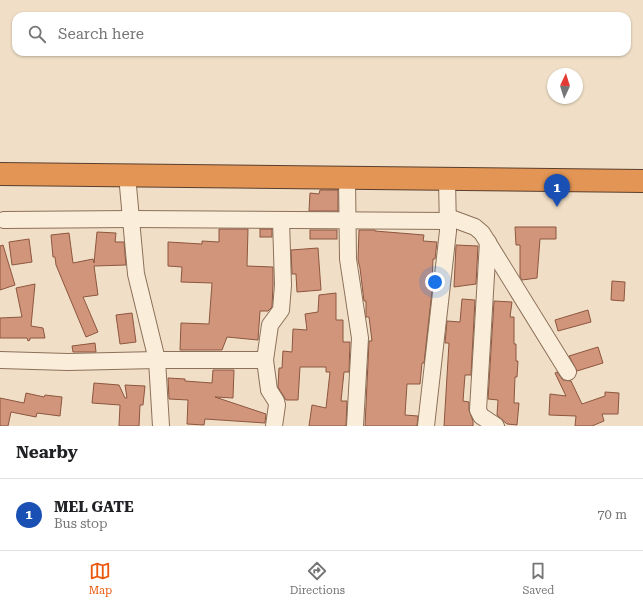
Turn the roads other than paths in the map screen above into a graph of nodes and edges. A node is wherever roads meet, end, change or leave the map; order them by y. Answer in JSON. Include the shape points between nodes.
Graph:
{"nodes":[{"id":1,"x":0,"y":174,"type":"edge"},
{"id":2,"x":127,"y":175,"type":"junction"},
{"id":3,"x":347,"y":178,"type":"junction"},
{"id":4,"x":447,"y":179,"type":"junction"},
{"id":5,"x":643,"y":181,"type":"edge"},
{"id":6,"x":131,"y":219,"type":"junction"},
{"id":7,"x":448,"y":219,"type":"junction"},
{"id":8,"x":4,"y":220,"type":"dead end"},
{"id":9,"x":281,"y":220,"type":"junction"},
{"id":10,"x":347,"y":220,"type":"junction"},
{"id":11,"x":488,"y":242,"type":"junction"},
{"id":12,"x":0,"y":360,"type":"edge"},
{"id":13,"x":157,"y":360,"type":"junction"},
{"id":14,"x":265,"y":360,"type":"junction"},
{"id":15,"x":568,"y":372,"type":"dead end"},
{"id":16,"x":161,"y":426,"type":"edge"},
{"id":17,"x":274,"y":426,"type":"edge"},
{"id":18,"x":355,"y":426,"type":"edge"},
{"id":19,"x":426,"y":426,"type":"edge"},
{"id":20,"x":496,"y":426,"type":"edge"}],
"edges":[{"from":1,"to":2,"type":"highway"},
{"from":2,"to":3,"type":"highway"},
{"from":2,"to":6,"type":"street"},
{"from":3,"to":4,"type":"highway"},
{"from":3,"to":10,"type":"street"},
{"from":4,"to":5,"type":"highway"},
{"from":4,"to":7,"type":"street"},
{"from":6,"to":8,"type":"street"},
{"from":6,"to":9,"type":"street"},
{"from":6,"to":13,"type":"street","via":[[136,274]]},
{"from":7,"to":10,"type":"street"},
{"from":7,"to":11,"type":"street","via":[[475,227]]},
{"from":7,"to":19,"type":"street"},
{"from":9,"to":10,"type":"street"},
{"from":9,"to":14,"type":"street","via":[[281,310],[270,325]]},
{"from":10,"to":18,"type":"street","via":[[348,259],[360,338]]},
{"from":11,"to":15,"type":"street"},
{"from":11,"to":20,"type":"street","via":[[478,410],[481,416]]},
{"from":12,"to":13,"type":"street"},
{"from":13,"to":14,"type":"street"},
{"from":13,"to":16,"type":"street"},
{"from":14,"to":17,"type":"street","via":[[269,390],[277,405]]}]}
